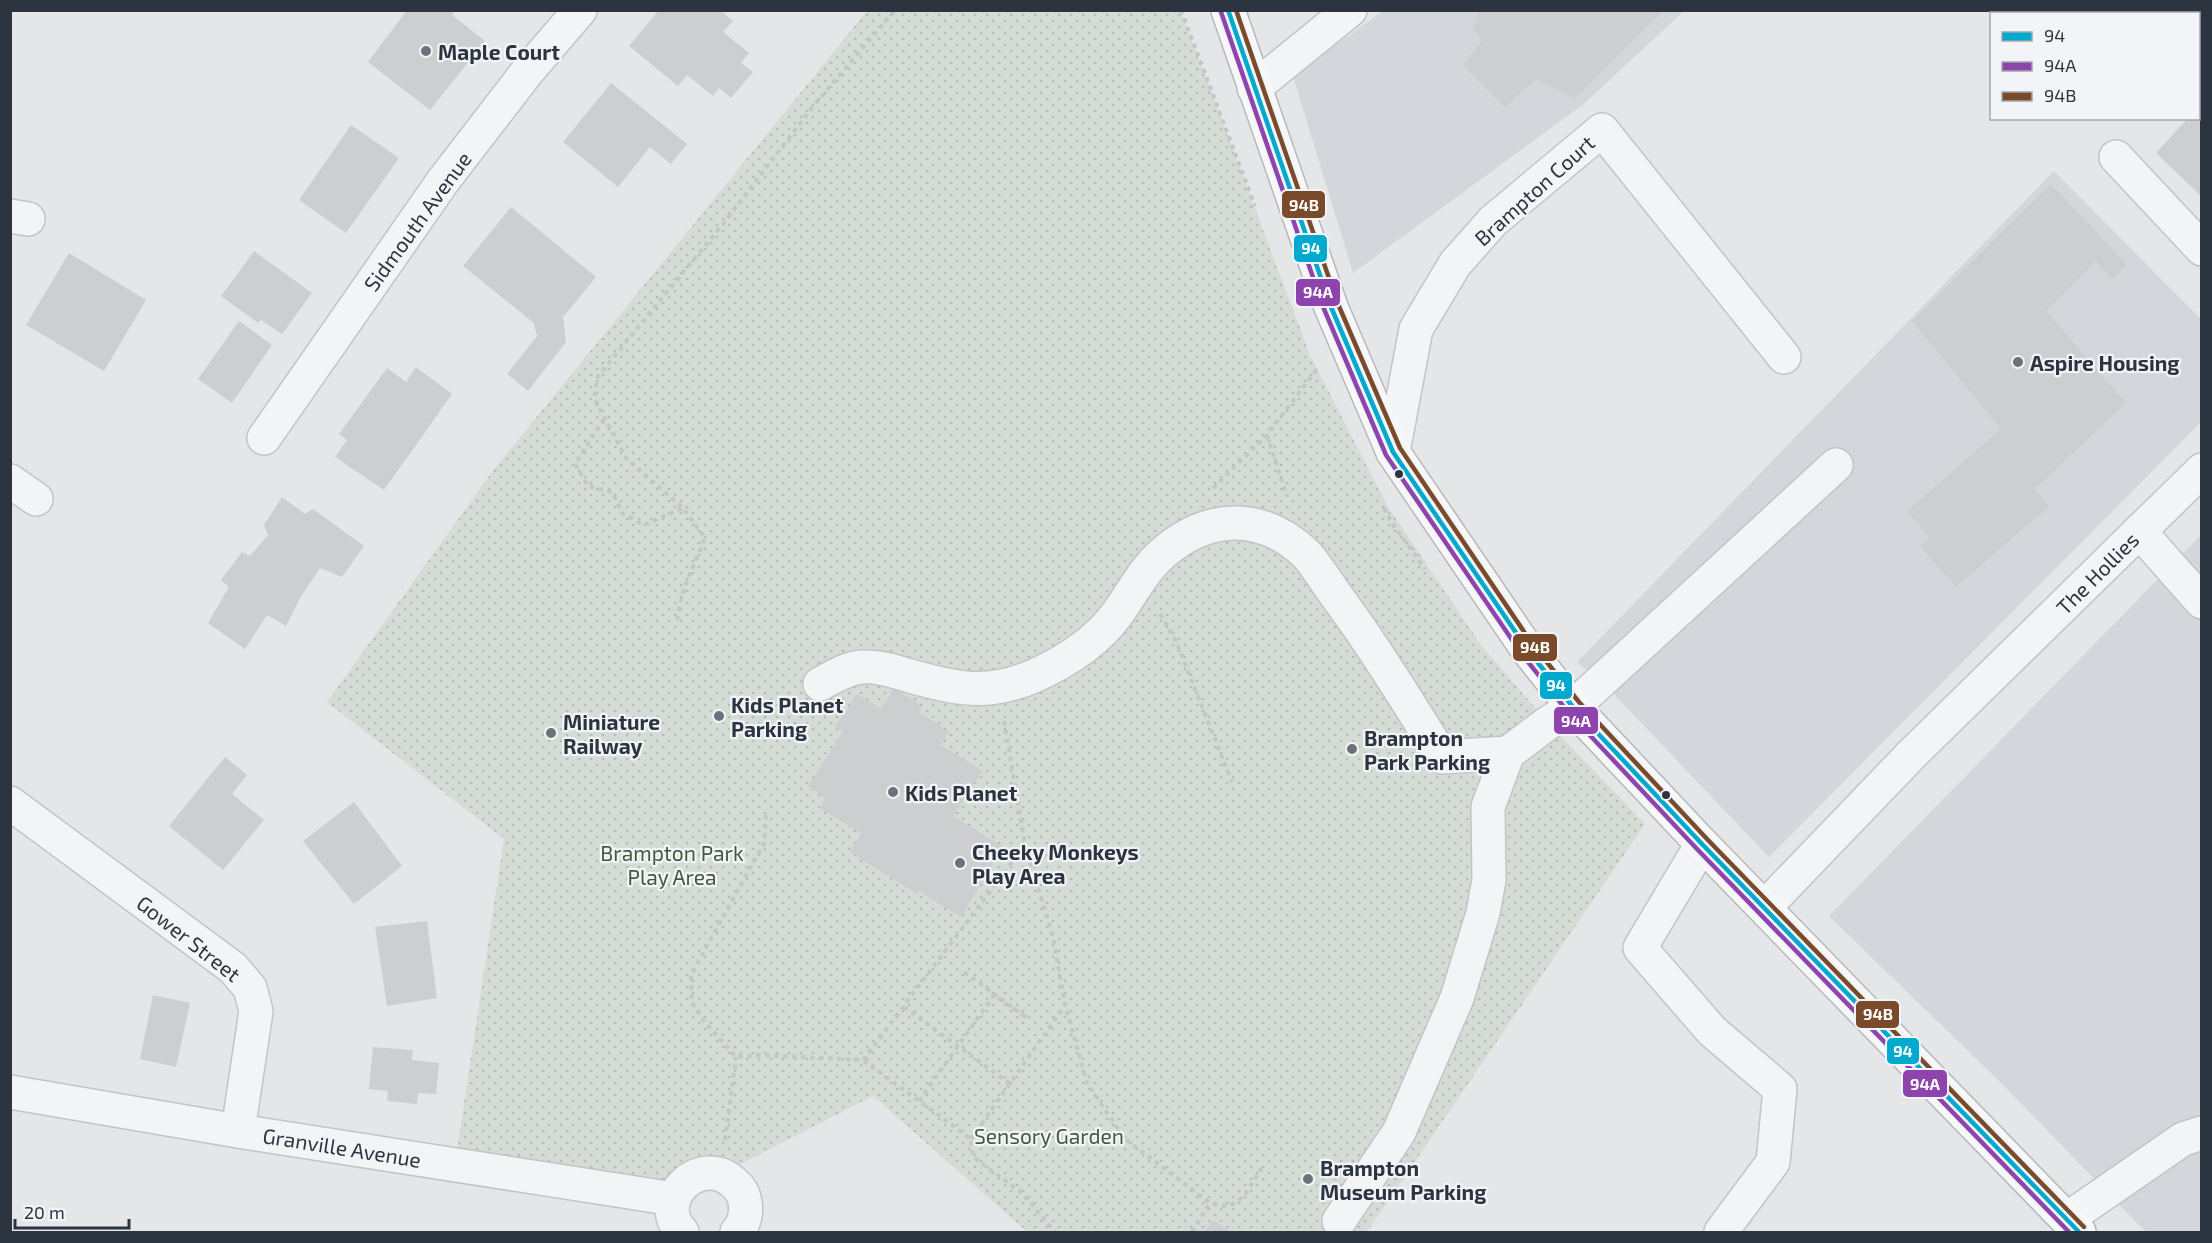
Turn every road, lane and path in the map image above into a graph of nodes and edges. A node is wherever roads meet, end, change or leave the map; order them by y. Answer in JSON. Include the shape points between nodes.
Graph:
{"nodes":[{"id":1,"x":580,"y":10,"type":"edge"},
{"id":2,"x":895,"y":10,"type":"edge"},
{"id":3,"x":1181,"y":10,"type":"edge"},
{"id":4,"x":1228,"y":10,"type":"edge"},
{"id":5,"x":1350,"y":10,"type":"edge"},
{"id":6,"x":1254,"y":88,"type":"junction"},
{"id":7,"x":2116,"y":157,"type":"dead end"},
{"id":8,"x":1257,"y":214,"type":"dead end"},
{"id":9,"x":2202,"y":249,"type":"edge"},
{"id":10,"x":1784,"y":357,"type":"dead end"},
{"id":11,"x":1312,"y":358,"type":"dead end"},
{"id":12,"x":604,"y":419,"type":"junction"},
{"id":13,"x":264,"y":438,"type":"dead end"},
{"id":14,"x":1393,"y":452,"type":"junction"},
{"id":15,"x":1836,"y":465,"type":"dead end"},
{"id":16,"x":2202,"y":470,"type":"edge"},
{"id":17,"x":683,"y":508,"type":"junction"},
{"id":18,"x":1197,"y":530,"type":"junction"},
{"id":19,"x":2139,"y":531,"type":"junction"},
{"id":20,"x":1140,"y":579,"type":"junction"},
{"id":21,"x":2202,"y":602,"type":"edge"},
{"id":22,"x":677,"y":620,"type":"dead end"},
{"id":23,"x":820,"y":684,"type":"dead end"},
{"id":24,"x":998,"y":687,"type":"junction"},
{"id":25,"x":1573,"y":707,"type":"junction"},
{"id":26,"x":1508,"y":753,"type":"junction"},
{"id":27,"x":1232,"y":782,"type":"dead end"},
{"id":28,"x":10,"y":803,"type":"edge"},
{"id":29,"x":766,"y":815,"type":"dead end"},
{"id":30,"x":1025,"y":844,"type":"junction"},
{"id":31,"x":1702,"y":844,"type":"junction"},
{"id":32,"x":1765,"y":907,"type":"junction"},
{"id":33,"x":964,"y":972,"type":"dead end"},
{"id":34,"x":1065,"y":1004,"type":"junction"},
{"id":35,"x":904,"y":1006,"type":"junction"},
{"id":36,"x":959,"y":1047,"type":"junction"},
{"id":37,"x":736,"y":1057,"type":"junction"},
{"id":38,"x":863,"y":1060,"type":"junction"},
{"id":39,"x":1010,"y":1084,"type":"junction"},
{"id":40,"x":10,"y":1092,"type":"edge"},
{"id":41,"x":919,"y":1101,"type":"junction"},
{"id":42,"x":238,"y":1131,"type":"junction"},
{"id":43,"x":2202,"y":1133,"type":"edge"},
{"id":44,"x":971,"y":1140,"type":"junction"},
{"id":45,"x":1262,"y":1168,"type":"dead end"},
{"id":46,"x":721,"y":1174,"type":"junction"},
{"id":47,"x":674,"y":1199,"type":"junction"},
{"id":48,"x":1210,"y":1203,"type":"junction"},
{"id":49,"x":1339,"y":1221,"type":"dead end"},
{"id":50,"x":2073,"y":1226,"type":"edge"},
{"id":51,"x":682,"y":1233,"type":"edge"},
{"id":52,"x":737,"y":1233,"type":"edge"},
{"id":53,"x":1055,"y":1233,"type":"edge"},
{"id":54,"x":1192,"y":1233,"type":"edge"},
{"id":55,"x":1721,"y":1233,"type":"edge"}],
"edges":[{"from":1,"to":13,"type":"street","name":"Sidmouth Avenue","via":[[443,181]]},
{"from":2,"to":12,"type":"path","via":[[598,376],[594,398]]},
{"from":3,"to":8,"type":"path"},
{"from":4,"to":6,"type":"highway"},
{"from":5,"to":6,"type":"street"},
{"from":6,"to":14,"type":"highway","via":[[1331,307]]},
{"from":7,"to":9,"type":"street"},
{"from":10,"to":14,"type":"street","name":"Brampton Court","via":[[1602,130],[1493,221],[1455,264],[1416,329]]},
{"from":11,"to":18,"type":"path","via":[[1317,369],[1267,435],[1203,498]]},
{"from":12,"to":17,"type":"path","via":[[626,458]]},
{"from":12,"to":17,"type":"path","via":[[575,464],[588,486],[612,492],[623,514],[644,525]]},
{"from":14,"to":25,"type":"highway","via":[[1527,649]]},
{"from":15,"to":25,"type":"street"},
{"from":16,"to":19,"type":"street","name":"The Hollies"},
{"from":17,"to":22,"type":"path","via":[[705,538],[684,588]]},
{"from":18,"to":20,"type":"street","via":[[1163,553]]},
{"from":18,"to":26,"type":"street","via":[[1237,522],[1286,538],[1307,554],[1442,757]]},
{"from":19,"to":21,"type":"street"},
{"from":19,"to":32,"type":"street","name":"The Hollies","via":[[1912,754]]},
{"from":20,"to":24,"type":"street","via":[[1116,616],[1073,656],[1033,677]]},
{"from":20,"to":27,"type":"path","via":[[1176,641]]},
{"from":23,"to":24,"type":"street","via":[[859,667],[880,667],[951,687]]},
{"from":24,"to":30,"type":"path"},
{"from":25,"to":26,"type":"street"},
{"from":25,"to":31,"type":"highway"},
{"from":26,"to":49,"type":"street","via":[[1488,807],[1489,880],[1457,998],[1399,1132]]},
{"from":28,"to":42,"type":"street","name":"Gower Street","via":[[233,968],[250,988],[256,1011]]},
{"from":29,"to":37,"type":"path","via":[[764,843],[691,975],[693,1003]]},
{"from":30,"to":34,"type":"path","via":[[1053,937]]},
{"from":30,"to":35,"type":"path"},
{"from":31,"to":32,"type":"highway"},
{"from":31,"to":55,"type":"street","via":[[1640,948],[1712,1031],[1780,1089],[1773,1162]]},
{"from":32,"to":50,"type":"highway"},
{"from":33,"to":36,"type":"path","via":[[1027,1018],[994,995]]},
{"from":34,"to":39,"type":"path"},
{"from":34,"to":48,"type":"path","via":[[1087,1083],[1124,1137]]},
{"from":35,"to":36,"type":"path"},
{"from":35,"to":38,"type":"path"},
{"from":36,"to":39,"type":"path"},
{"from":36,"to":41,"type":"path"},
{"from":37,"to":38,"type":"path"},
{"from":37,"to":46,"type":"path"},
{"from":38,"to":41,"type":"path"},
{"from":39,"to":44,"type":"path"},
{"from":40,"to":42,"type":"street","name":"Granville Avenue"},
{"from":41,"to":44,"type":"path"},
{"from":42,"to":47,"type":"street","name":"Granville Avenue"},
{"from":43,"to":50,"type":"street","via":[[2183,1139]]},
{"from":44,"to":53,"type":"path","via":[[973,1157],[1022,1193]]},
{"from":45,"to":48,"type":"path","via":[[1239,1201],[1221,1207]]},
{"from":46,"to":47,"type":"street","via":[[698,1175],[679,1189]]},
{"from":46,"to":52,"type":"street","via":[[739,1187],[744,1197],[745,1218]]},
{"from":47,"to":51,"type":"street","via":[[672,1212]]},
{"from":48,"to":54,"type":"path"}]}
